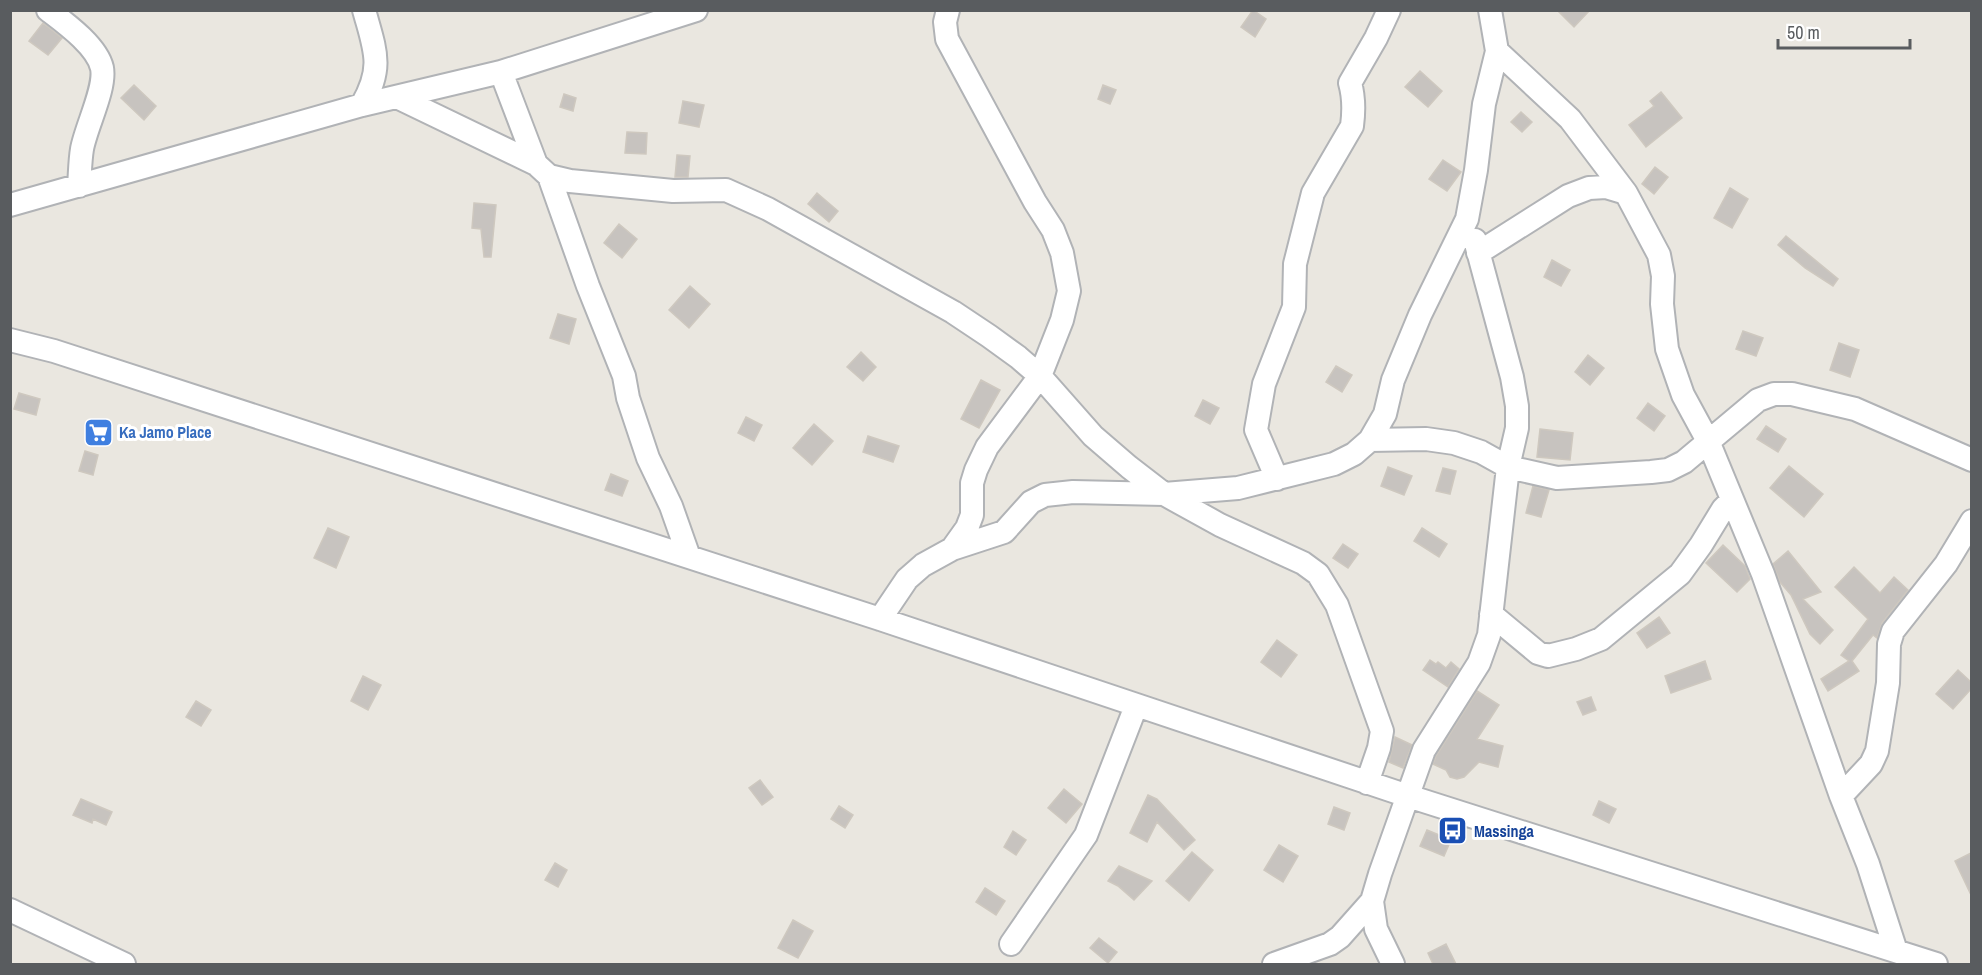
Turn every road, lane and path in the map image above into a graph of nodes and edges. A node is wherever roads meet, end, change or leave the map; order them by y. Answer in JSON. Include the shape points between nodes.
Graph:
{"nodes":[{"id":1,"x":48,"y":10,"type":"edge"},
{"id":2,"x":364,"y":10,"type":"edge"},
{"id":3,"x":696,"y":10,"type":"edge"},
{"id":4,"x":948,"y":10,"type":"edge"},
{"id":5,"x":1389,"y":10,"type":"edge"},
{"id":6,"x":1490,"y":10,"type":"edge"},
{"id":7,"x":1497,"y":51,"type":"junction"},
{"id":8,"x":552,"y":56,"type":"junction"},
{"id":9,"x":501,"y":72,"type":"junction"},
{"id":10,"x":397,"y":97,"type":"junction"},
{"id":11,"x":511,"y":97,"type":"junction"},
{"id":12,"x":362,"y":105,"type":"junction"},
{"id":13,"x":542,"y":170,"type":"junction"},
{"id":14,"x":79,"y":186,"type":"junction"},
{"id":15,"x":1626,"y":193,"type":"junction"},
{"id":16,"x":10,"y":205,"type":"edge"},
{"id":17,"x":1467,"y":219,"type":"junction"},
{"id":18,"x":1478,"y":253,"type":"junction"},
{"id":19,"x":10,"y":340,"type":"edge"},
{"id":20,"x":1040,"y":376,"type":"junction"},
{"id":21,"x":1371,"y":440,"type":"junction"},
{"id":22,"x":1708,"y":441,"type":"junction"},
{"id":23,"x":1971,"y":460,"type":"edge"},
{"id":24,"x":1508,"y":467,"type":"junction"},
{"id":25,"x":1277,"y":479,"type":"junction"},
{"id":26,"x":1164,"y":494,"type":"junction"},
{"id":27,"x":1731,"y":501,"type":"junction"},
{"id":28,"x":1971,"y":521,"type":"edge"},
{"id":29,"x":952,"y":549,"type":"junction"},
{"id":30,"x":689,"y":557,"type":"junction"},
{"id":31,"x":1491,"y":614,"type":"junction"},
{"id":32,"x":880,"y":619,"type":"junction"},
{"id":33,"x":1136,"y":706,"type":"junction"},
{"id":34,"x":1367,"y":783,"type":"junction"},
{"id":35,"x":1408,"y":796,"type":"junction"},
{"id":36,"x":1841,"y":796,"type":"junction"},
{"id":37,"x":1372,"y":901,"type":"junction"},
{"id":38,"x":10,"y":910,"type":"edge"},
{"id":39,"x":1011,"y":944,"type":"dead end"},
{"id":40,"x":1896,"y":951,"type":"junction"},
{"id":41,"x":124,"y":964,"type":"edge"},
{"id":42,"x":1274,"y":964,"type":"edge"},
{"id":43,"x":1393,"y":964,"type":"edge"},
{"id":44,"x":1936,"y":964,"type":"edge"}],
"edges":[{"from":1,"to":14,"type":"street","via":[[84,41],[102,68],[102,84],[82,148]]},
{"from":2,"to":12,"type":"street","via":[[376,53],[376,71],[372,89]]},
{"from":3,"to":8,"type":"street"},
{"from":4,"to":20,"type":"street","via":[[947,39],[1062,253],[1070,291]]},
{"from":5,"to":25,"type":"street","via":[[1350,82],[1352,126],[1312,193],[1295,264],[1294,306],[1264,384],[1256,430]]},
{"from":6,"to":7,"type":"street"},
{"from":7,"to":15,"type":"street","via":[[1570,119]]},
{"from":7,"to":17,"type":"street","via":[[1484,104]]},
{"from":8,"to":9,"type":"street"},
{"from":8,"to":11,"type":"street"},
{"from":9,"to":10,"type":"street"},
{"from":9,"to":11,"type":"street"},
{"from":10,"to":12,"type":"street"},
{"from":10,"to":13,"type":"street"},
{"from":11,"to":13,"type":"street"},
{"from":12,"to":14,"type":"street"},
{"from":13,"to":20,"type":"street","via":[[570,181],[673,191],[726,190],[768,209],[953,312]]},
{"from":13,"to":30,"type":"street","via":[[624,376],[648,458]]},
{"from":14,"to":16,"type":"street"},
{"from":15,"to":18,"type":"street","via":[[1606,187],[1568,196]]},
{"from":15,"to":22,"type":"street","via":[[1659,255],[1666,349],[1683,396]]},
{"from":17,"to":18,"type":"street"},
{"from":17,"to":21,"type":"street","via":[[1420,315],[1393,380],[1385,414]]},
{"from":18,"to":24,"type":"street","via":[[1518,406]]},
{"from":19,"to":30,"type":"street","via":[[65,354]]},
{"from":20,"to":26,"type":"street","via":[[1093,436]]},
{"from":20,"to":29,"type":"street","via":[[987,447],[972,483],[972,515]]},
{"from":21,"to":24,"type":"street","via":[[1454,443]]},
{"from":21,"to":25,"type":"street","via":[[1334,464]]},
{"from":22,"to":23,"type":"street","via":[[1758,400],[1774,394],[1792,394],[1855,409]]},
{"from":22,"to":24,"type":"street","via":[[1668,470],[1557,478]]},
{"from":22,"to":27,"type":"street"},
{"from":24,"to":31,"type":"street"},
{"from":25,"to":26,"type":"street","via":[[1238,488]]},
{"from":26,"to":29,"type":"street","via":[[1045,495],[1032,502],[1004,532]]},
{"from":26,"to":34,"type":"street","via":[[1220,525],[1304,563],[1318,574],[1337,605],[1382,731]]},
{"from":27,"to":31,"type":"street","via":[[1680,574],[1601,639],[1548,656],[1538,653]]},
{"from":27,"to":36,"type":"street","via":[[1763,574]]},
{"from":28,"to":36,"type":"street","via":[[1946,564],[1893,631],[1877,751],[1871,764]]},
{"from":29,"to":32,"type":"street","via":[[907,579]]},
{"from":30,"to":32,"type":"street"},
{"from":31,"to":35,"type":"street","via":[[1489,635],[1479,663],[1424,750]]},
{"from":32,"to":33,"type":"street"},
{"from":33,"to":34,"type":"street"},
{"from":33,"to":39,"type":"street","via":[[1086,835]]},
{"from":34,"to":35,"type":"street"},
{"from":35,"to":37,"type":"street"},
{"from":35,"to":40,"type":"street"},
{"from":36,"to":40,"type":"street"},
{"from":37,"to":42,"type":"street","via":[[1330,944]]},
{"from":37,"to":43,"type":"street","via":[[1377,928]]},
{"from":38,"to":41,"type":"street"},
{"from":40,"to":44,"type":"street"}]}
